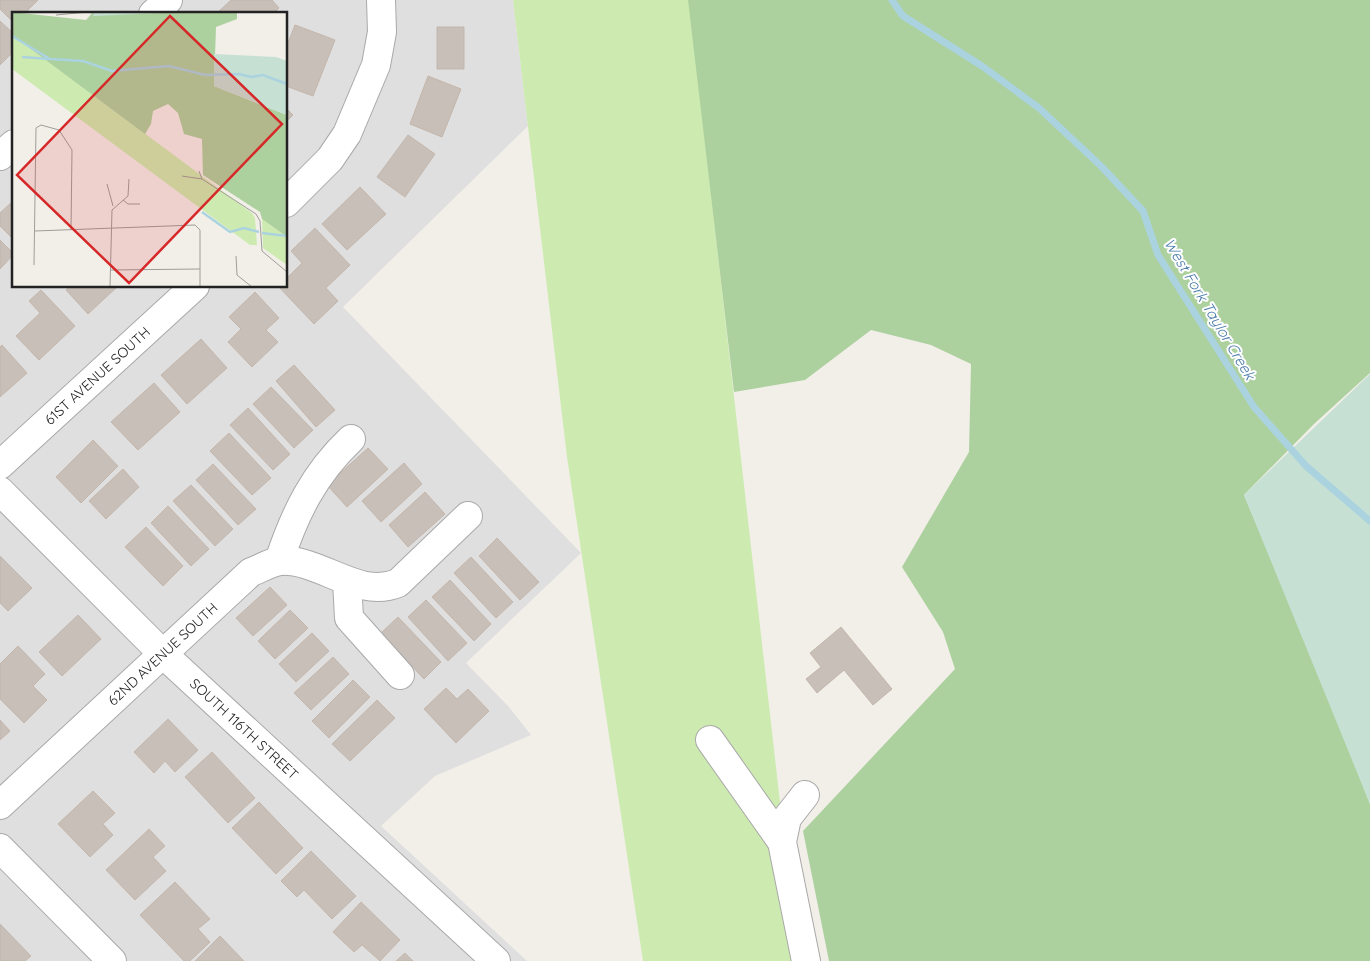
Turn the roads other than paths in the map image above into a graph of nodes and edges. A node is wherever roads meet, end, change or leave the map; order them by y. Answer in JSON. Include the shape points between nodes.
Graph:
{"nodes":[{"id":1,"x":168,"y":0,"type":"edge"},
{"id":2,"x":382,"y":0,"type":"edge"},
{"id":3,"x":155,"y":12,"type":"edge"},
{"id":4,"x":12,"y":146,"type":"edge"},
{"id":5,"x":0,"y":156,"type":"edge"},
{"id":6,"x":288,"y":201,"type":"edge"},
{"id":7,"x":194,"y":288,"type":"edge"},
{"id":8,"x":351,"y":439,"type":"dead end"},
{"id":9,"x":0,"y":465,"type":"edge"},
{"id":10,"x":0,"y":491,"type":"edge"},
{"id":11,"x":468,"y":516,"type":"dead end"},
{"id":12,"x":279,"y":561,"type":"junction"},
{"id":13,"x":347,"y":581,"type":"junction"},
{"id":14,"x":163,"y":654,"type":"junction"},
{"id":15,"x":400,"y":675,"type":"dead end"},
{"id":16,"x":710,"y":740,"type":"dead end"},
{"id":17,"x":805,"y":796,"type":"dead end"},
{"id":18,"x":0,"y":805,"type":"edge"},
{"id":19,"x":782,"y":842,"type":"junction"},
{"id":20,"x":0,"y":848,"type":"edge"},
{"id":21,"x":112,"y":961,"type":"edge"},
{"id":22,"x":496,"y":961,"type":"edge"},
{"id":23,"x":806,"y":961,"type":"edge"}],
"edges":[{"from":1,"to":3,"type":"street"},
{"from":2,"to":6,"type":"street","via":[[382,32],[376,65],[347,134],[330,159]]},
{"from":4,"to":5,"type":"street"},
{"from":7,"to":9,"type":"street","name":"61ST AVENUE SOUTH"},
{"from":8,"to":12,"type":"street","via":[[329,460],[293,520]]},
{"from":10,"to":14,"type":"street","name":"SOUTH 116TH STREET"},
{"from":11,"to":13,"type":"street","name":"62ND AVENUE SOUTH","via":[[398,583],[385,588]]},
{"from":12,"to":13,"type":"street","name":"62ND AVENUE SOUTH","via":[[307,564]]},
{"from":12,"to":14,"type":"street","name":"62ND AVENUE SOUTH","via":[[251,572]]},
{"from":13,"to":15,"type":"street","via":[[349,618]]},
{"from":14,"to":18,"type":"street","name":"62ND AVENUE SOUTH"},
{"from":14,"to":22,"type":"street","name":"SOUTH 116TH STREET"},
{"from":16,"to":19,"type":"street"},
{"from":17,"to":19,"type":"street","via":[[787,818]]},
{"from":19,"to":23,"type":"street"},
{"from":20,"to":21,"type":"street"}]}
